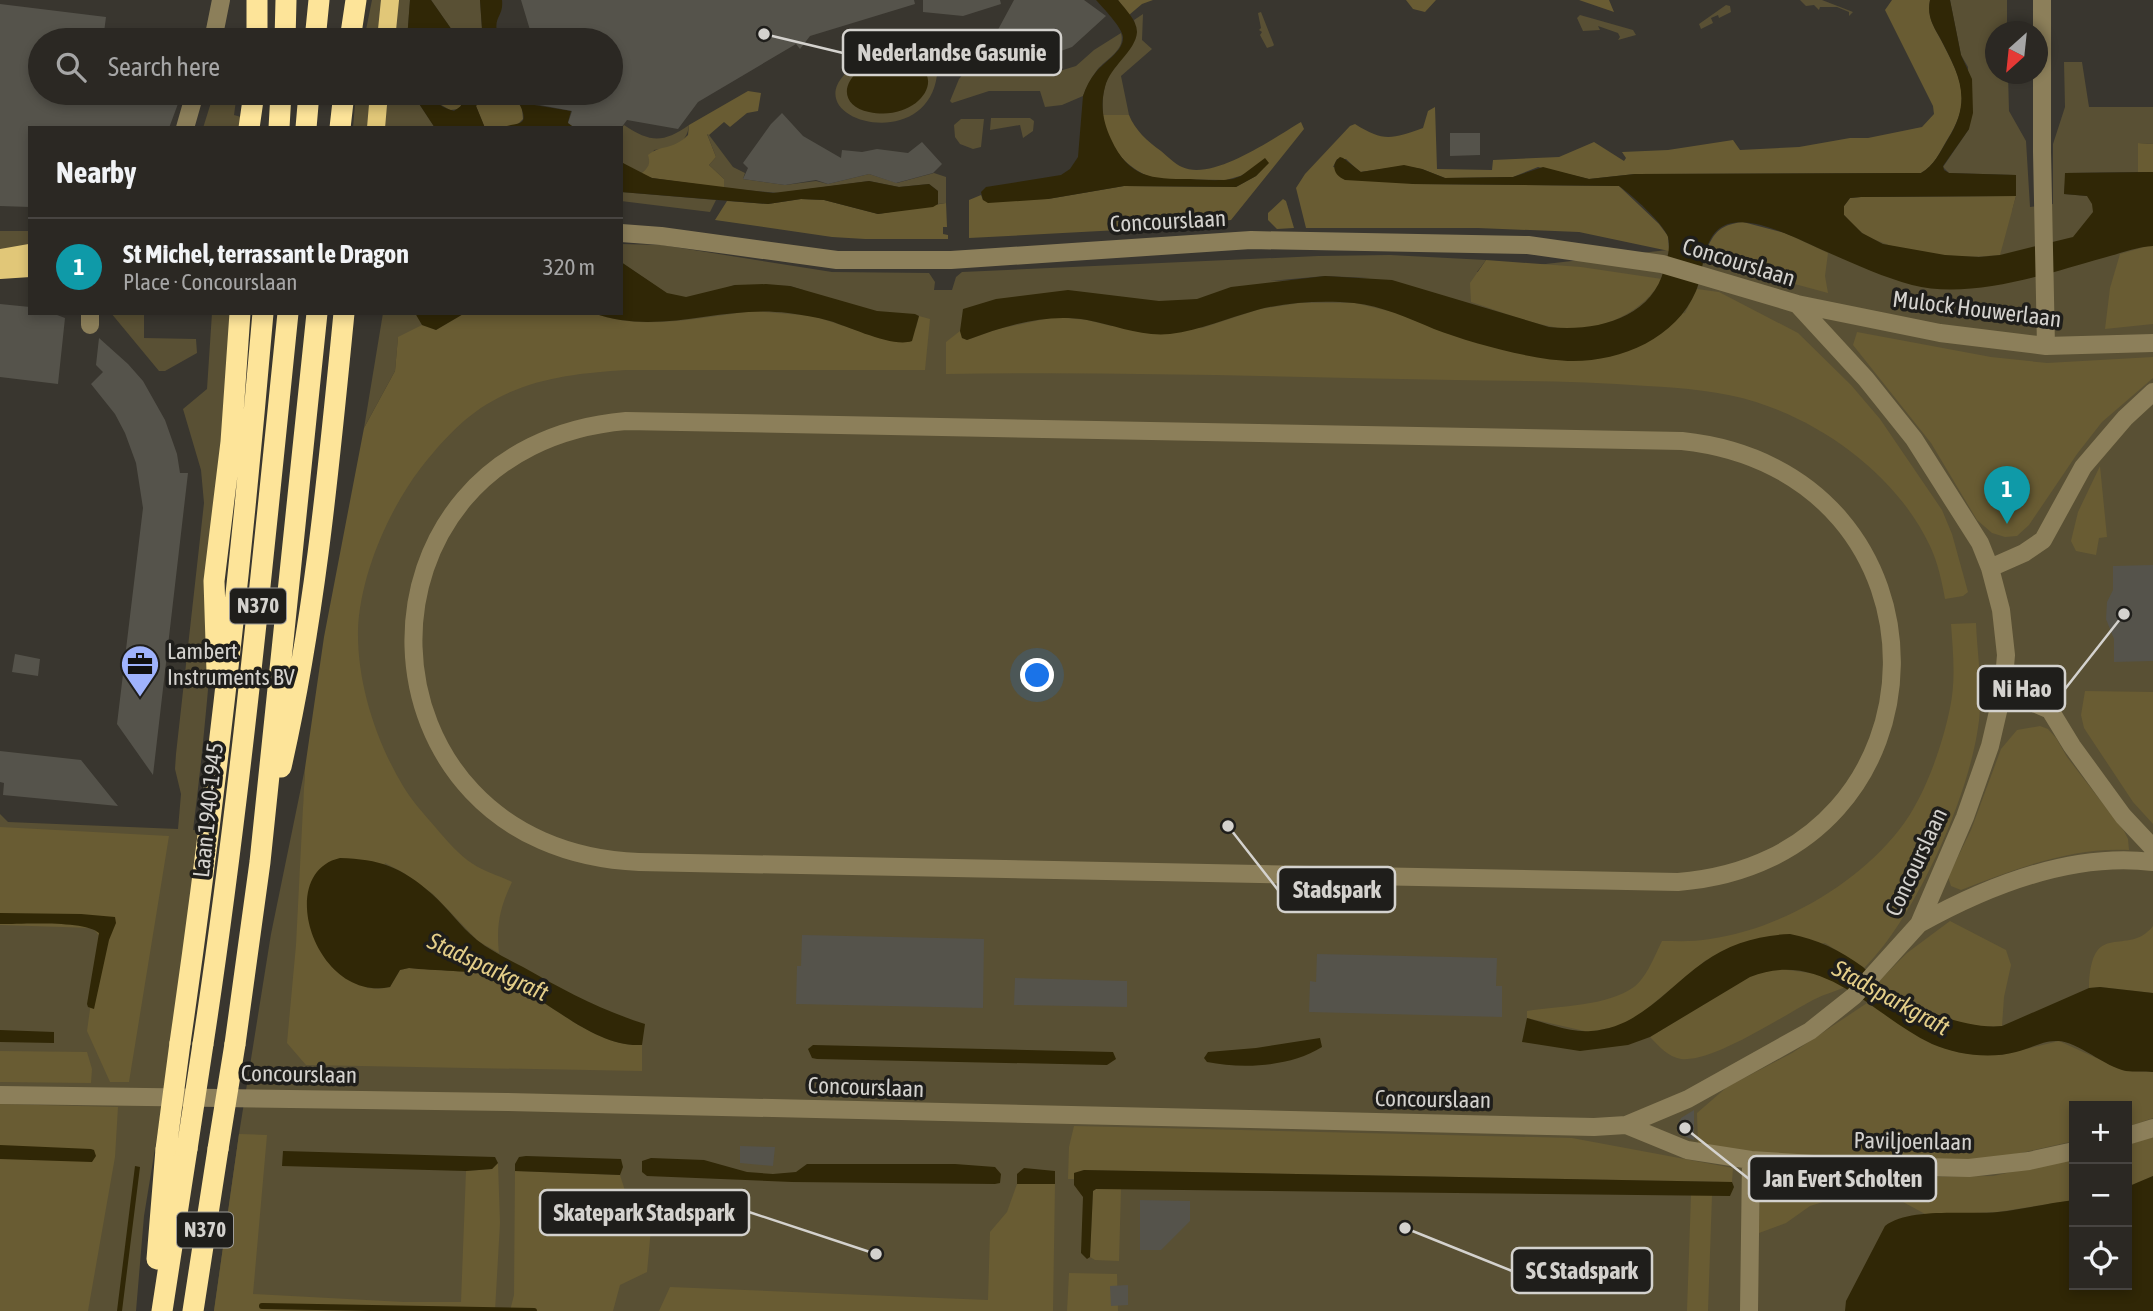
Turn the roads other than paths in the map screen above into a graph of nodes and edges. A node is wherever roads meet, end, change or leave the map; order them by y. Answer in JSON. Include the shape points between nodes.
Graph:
{"nodes":[{"id":1,"x":221,"y":0,"type":"edge"},
{"id":2,"x":257,"y":0,"type":"edge"},
{"id":3,"x":285,"y":0,"type":"edge"},
{"id":4,"x":319,"y":0,"type":"edge"},
{"id":5,"x":342,"y":0,"type":"edge"},
{"id":6,"x":356,"y":0,"type":"edge"},
{"id":7,"x":390,"y":0,"type":"edge"},
{"id":8,"x":2042,"y":0,"type":"edge"},
{"id":9,"x":215,"y":28,"type":"edge"},
{"id":10,"x":257,"y":28,"type":"edge"},
{"id":11,"x":285,"y":28,"type":"edge"},
{"id":12,"x":316,"y":28,"type":"edge"},
{"id":13,"x":339,"y":28,"type":"edge"},
{"id":14,"x":352,"y":28,"type":"edge"},
{"id":15,"x":387,"y":28,"type":"edge"},
{"id":16,"x":192,"y":105,"type":"edge"},
{"id":17,"x":252,"y":105,"type":"edge"},
{"id":18,"x":280,"y":105,"type":"edge"},
{"id":19,"x":308,"y":105,"type":"edge"},
{"id":20,"x":332,"y":105,"type":"edge"},
{"id":21,"x":343,"y":105,"type":"edge"},
{"id":22,"x":378,"y":105,"type":"edge"},
{"id":23,"x":186,"y":126,"type":"edge"},
{"id":24,"x":249,"y":126,"type":"edge"},
{"id":25,"x":279,"y":126,"type":"edge"},
{"id":26,"x":306,"y":126,"type":"edge"},
{"id":27,"x":330,"y":126,"type":"edge"},
{"id":28,"x":340,"y":126,"type":"edge"},
{"id":29,"x":376,"y":126,"type":"edge"},
{"id":30,"x":623,"y":233,"type":"edge"},
{"id":31,"x":28,"y":253,"type":"edge"},
{"id":32,"x":0,"y":258,"type":"edge"},
{"id":33,"x":28,"y":268,"type":"edge"},
{"id":34,"x":0,"y":271,"type":"edge"},
{"id":35,"x":1797,"y":304,"type":"junction"},
{"id":36,"x":240,"y":315,"type":"edge"},
{"id":37,"x":263,"y":315,"type":"edge"},
{"id":38,"x":288,"y":315,"type":"edge"},
{"id":39,"x":317,"y":315,"type":"edge"},
{"id":40,"x":344,"y":315,"type":"edge"},
{"id":41,"x":2153,"y":343,"type":"edge"},
{"id":42,"x":2046,"y":346,"type":"junction"},
{"id":43,"x":2153,"y":392,"type":"edge"},
{"id":44,"x":1682,"y":441,"type":"joint"},
{"id":45,"x":1990,"y":568,"type":"junction"},
{"id":46,"x":2003,"y":690,"type":"junction"},
{"id":47,"x":220,"y":737,"type":"junction"},
{"id":48,"x":2153,"y":848,"type":"edge"},
{"id":49,"x":260,"y":862,"type":"junction"},
{"id":50,"x":2153,"y":862,"type":"edge"},
{"id":51,"x":1919,"y":924,"type":"junction"},
{"id":52,"x":0,"y":1095,"type":"edge"},
{"id":53,"x":1626,"y":1125,"type":"junction"},
{"id":54,"x":2153,"y":1128,"type":"edge"},
{"id":55,"x":2132,"y":1134,"type":"edge"},
{"id":56,"x":2069,"y":1152,"type":"edge"},
{"id":57,"x":1751,"y":1160,"type":"junction"},
{"id":58,"x":154,"y":1311,"type":"edge"},
{"id":59,"x":162,"y":1311,"type":"edge"},
{"id":60,"x":193,"y":1311,"type":"edge"},
{"id":61,"x":1749,"y":1311,"type":"edge"}],
"edges":[{"from":1,"to":9,"type":"street"},
{"from":2,"to":10,"type":"highway"},
{"from":3,"to":11,"type":"highway"},
{"from":4,"to":12,"type":"highway"},
{"from":5,"to":13,"type":"highway"},
{"from":6,"to":14,"type":"highway"},
{"from":7,"to":15,"type":"main road"},
{"from":8,"to":42,"type":"street"},
{"from":16,"to":23,"type":"street"},
{"from":17,"to":24,"type":"highway"},
{"from":18,"to":25,"type":"highway"},
{"from":19,"to":26,"type":"highway"},
{"from":20,"to":27,"type":"highway"},
{"from":21,"to":28,"type":"highway"},
{"from":22,"to":29,"type":"main road"},
{"from":30,"to":35,"type":"street","name":"Concourslaan","via":[[836,260],[951,260],[1251,240],[1528,245],[1662,264]]},
{"from":31,"to":32,"type":"main road"},
{"from":33,"to":34,"type":"main road"},
{"from":35,"to":42,"type":"street","name":"Mulock Houwerlaan","via":[[1940,333]]},
{"from":35,"to":45,"type":"street","name":"Concourslaan","via":[[1914,439],[1980,543]]},
{"from":36,"to":47,"type":"highway","number":"N370","via":[[214,581]]},
{"from":37,"to":47,"type":"highway","number":"N370"},
{"from":38,"to":59,"type":"highway","name":"Laan 1940-1945","number":"N370","bridge":true,"via":[[226,886]]},
{"from":39,"to":49,"type":"highway","number":"N370"},
{"from":40,"to":49,"type":"highway","number":"N370","via":[[306,634]]},
{"from":41,"to":42,"type":"street","name":"Mulock Houwerlaan"},
{"from":43,"to":45,"type":"street","via":[[2083,467],[2043,540],[2024,554]]},
{"from":44,"to":44,"type":"street","via":[[602,423],[554,435],[510,458],[456,509],[431,552],[417,599],[413,636],[421,702],[442,750],[492,811],[537,839],[599,859],[1609,881],[1728,876],[1774,857],[1816,829],[1850,793],[1884,725],[1892,651],[1876,578],[1836,514],[1799,481],[1755,457]]},
{"from":45,"to":46,"type":"street","name":"Concourslaan","via":[[2006,655]]},
{"from":46,"to":48,"type":"street","via":[[2050,710],[2123,816]]},
{"from":46,"to":51,"type":"street","name":"Concourslaan","via":[[1990,746],[1965,817]]},
{"from":47,"to":58,"type":"highway","number":"N370","bridge":true,"via":[[166,1149]]},
{"from":49,"to":60,"type":"highway","number":"N370","bridge":true},
{"from":50,"to":51,"type":"street","via":[[2130,859],[2028,876],[1964,899]]},
{"from":51,"to":53,"type":"street","name":"Concourslaan","via":[[1854,996],[1810,1031],[1688,1099]]},
{"from":52,"to":53,"type":"street","name":"Concourslaan"},
{"from":53,"to":57,"type":"street","name":"Paviljoenlaan","via":[[1687,1150]]},
{"from":54,"to":55,"type":"street"},
{"from":56,"to":57,"type":"street","name":"Paviljoenlaan","via":[[1969,1168]]},
{"from":57,"to":61,"type":"street"}]}
